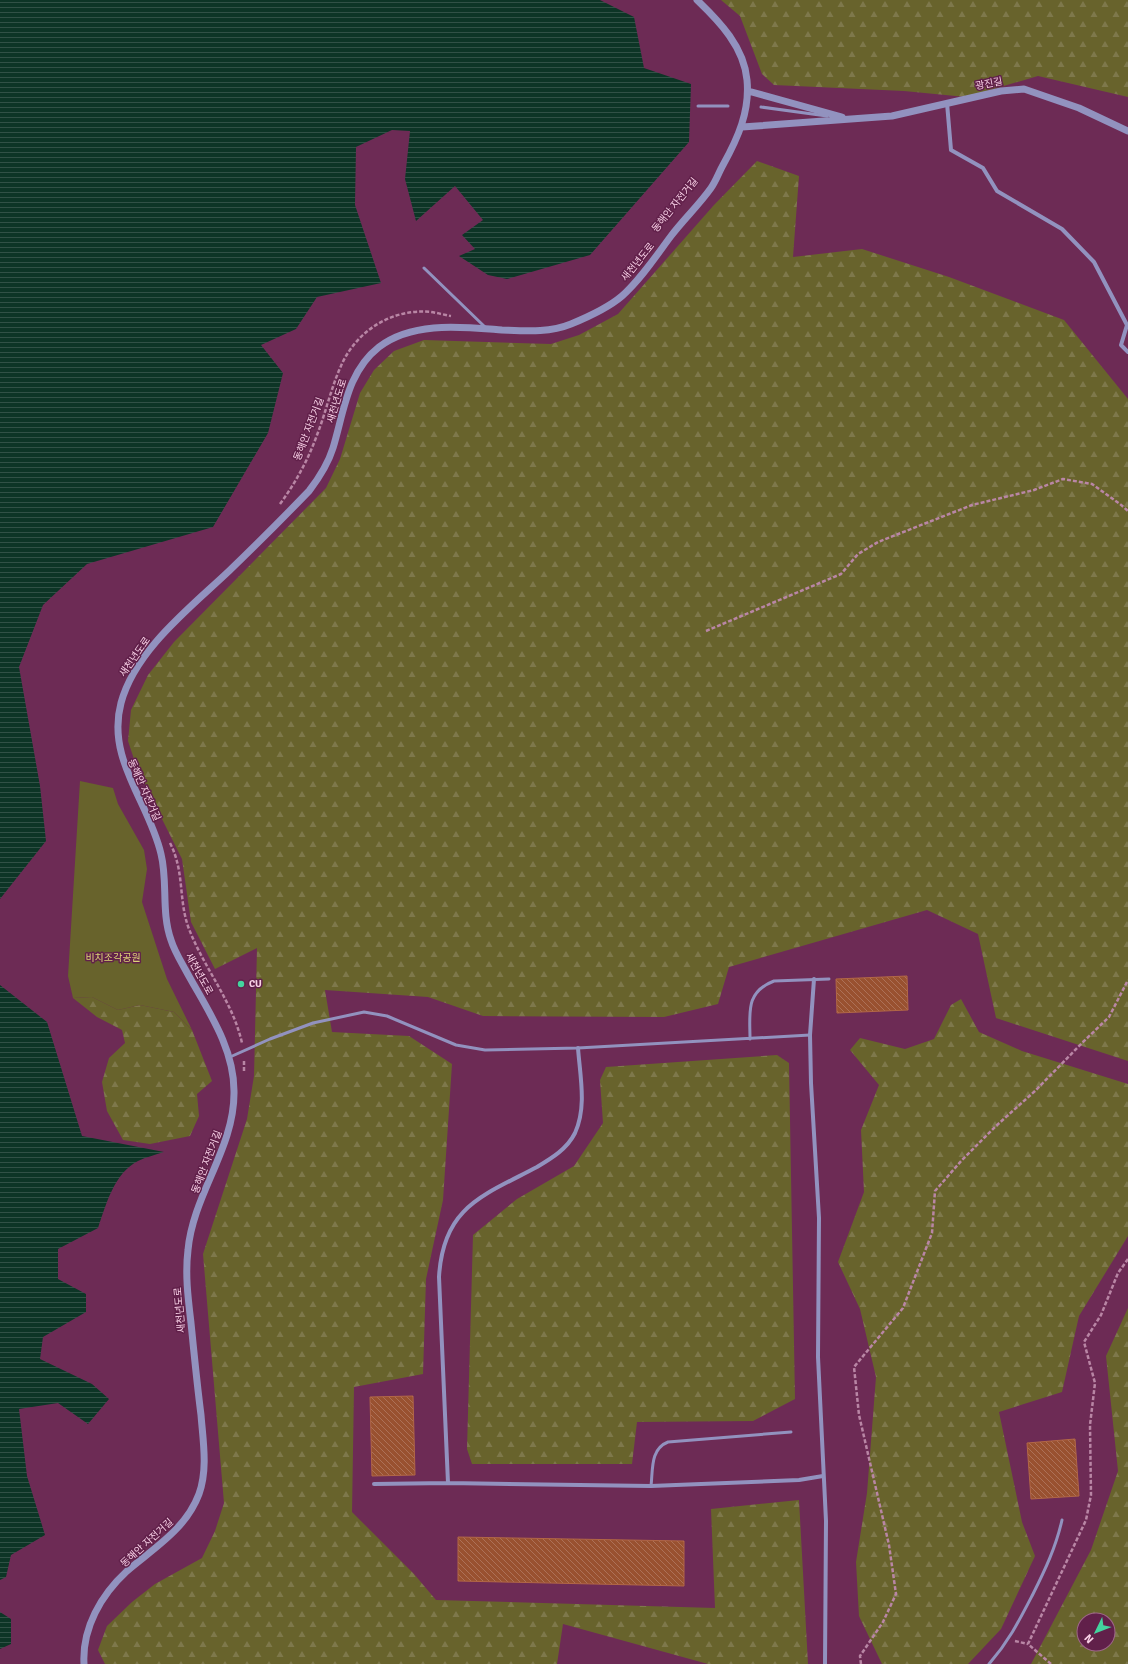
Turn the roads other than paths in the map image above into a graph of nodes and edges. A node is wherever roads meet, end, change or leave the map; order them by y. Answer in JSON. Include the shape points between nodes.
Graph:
{"nodes":[{"id":1,"x":697,"y":0,"type":"edge"},
{"id":2,"x":748,"y":91,"type":"junction"},
{"id":3,"x":947,"y":103,"type":"junction"},
{"id":4,"x":698,"y":106,"type":"dead end"},
{"id":5,"x":728,"y":106,"type":"dead end"},
{"id":6,"x":761,"y":107,"type":"dead end"},
{"id":7,"x":848,"y":119,"type":"junction"},
{"id":8,"x":742,"y":127,"type":"junction"},
{"id":9,"x":1128,"y":131,"type":"edge"},
{"id":10,"x":424,"y":268,"type":"dead end"},
{"id":11,"x":486,"y":328,"type":"junction"},
{"id":12,"x":1128,"y":352,"type":"edge"},
{"id":13,"x":829,"y":978,"type":"dead end"},
{"id":14,"x":814,"y":979,"type":"junction"},
{"id":15,"x":810,"y":1035,"type":"junction"},
{"id":16,"x":750,"y":1039,"type":"junction"},
{"id":17,"x":578,"y":1048,"type":"junction"},
{"id":18,"x":230,"y":1057,"type":"junction"},
{"id":19,"x":791,"y":1432,"type":"dead end"},
{"id":20,"x":823,"y":1476,"type":"junction"},
{"id":21,"x":448,"y":1483,"type":"junction"},
{"id":22,"x":374,"y":1484,"type":"dead end"},
{"id":23,"x":651,"y":1486,"type":"junction"},
{"id":24,"x":1062,"y":1520,"type":"dead end"},
{"id":25,"x":84,"y":1664,"type":"edge"},
{"id":26,"x":825,"y":1664,"type":"edge"},
{"id":27,"x":989,"y":1664,"type":"edge"}],
"edges":[{"from":1,"to":2,"type":"street","name":"새천년도로","via":[[714,16],[738,49],[744,64]]},
{"from":2,"to":7,"type":"street","name":"광진길"},
{"from":2,"to":8,"type":"street","name":"새천년도로"},
{"from":3,"to":7,"type":"street","name":"광진길","via":[[892,116]]},
{"from":3,"to":9,"type":"street","name":"광진길","via":[[1024,89],[1079,108]]},
{"from":3,"to":12,"type":"street","via":[[951,150],[983,168],[997,191],[1062,229],[1094,262],[1127,324],[1121,344]]},
{"from":4,"to":5,"type":"lane"},
{"from":6,"to":7,"type":"lane"},
{"from":7,"to":8,"type":"street","name":"광진길"},
{"from":8,"to":11,"type":"street","name":"새천년도로","via":[[711,188],[634,285],[621,297],[570,325],[552,330],[533,332]]},
{"from":10,"to":11,"type":"lane"},
{"from":11,"to":18,"type":"street","name":"새천년도로","via":[[426,328],[392,338],[378,348],[357,372],[349,387],[333,448],[319,478],[288,513],[165,633],[140,664],[126,687],[117,723],[118,744],[123,762],[160,849],[165,868],[165,906],[170,938]]},
{"from":13,"to":14,"type":"lane"},
{"from":14,"to":15,"type":"street"},
{"from":14,"to":16,"type":"lane","via":[[774,981],[758,990],[752,998],[750,1007]]},
{"from":15,"to":16,"type":"lane"},
{"from":15,"to":20,"type":"street","via":[[819,1218],[818,1358]]},
{"from":16,"to":17,"type":"lane"},
{"from":17,"to":18,"type":"lane","via":[[467,1048],[386,1016],[364,1012],[313,1023]]},
{"from":17,"to":21,"type":"street","via":[[582,1108],[575,1133],[569,1143],[552,1158],[480,1197],[468,1207],[455,1220],[442,1249],[439,1277]]},
{"from":18,"to":25,"type":"street","name":"새천년도로","via":[[235,1096],[227,1136],[197,1210],[188,1248],[188,1293],[205,1462],[200,1493],[171,1535],[128,1570],[103,1599],[86,1634]]},
{"from":19,"to":23,"type":"lane","via":[[662,1444],[655,1454]]},
{"from":20,"to":23,"type":"street","via":[[799,1480]]},
{"from":20,"to":26,"type":"street","via":[[826,1521]]},
{"from":21,"to":22,"type":"street"},
{"from":21,"to":23,"type":"street"},
{"from":24,"to":27,"type":"lane","via":[[1052,1556],[1009,1639]]}]}
